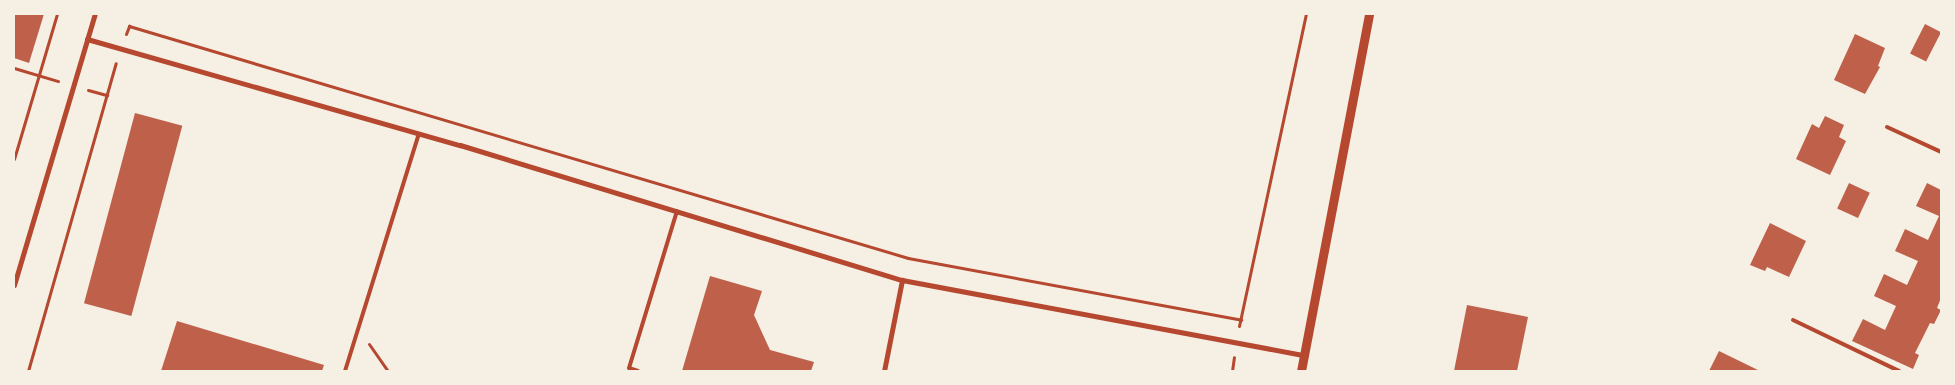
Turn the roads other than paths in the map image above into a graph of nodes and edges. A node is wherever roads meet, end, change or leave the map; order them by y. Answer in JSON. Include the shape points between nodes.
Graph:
{"nodes":[{"id":1,"x":95,"y":14,"type":"edge"},
{"id":2,"x":1369,"y":14,"type":"edge"},
{"id":3,"x":87,"y":39,"type":"junction"},
{"id":4,"x":1887,"y":127,"type":"dead end"},
{"id":5,"x":420,"y":134,"type":"junction"},
{"id":6,"x":1941,"y":152,"type":"edge"},
{"id":7,"x":677,"y":211,"type":"junction"},
{"id":8,"x":902,"y":280,"type":"junction"},
{"id":9,"x":14,"y":285,"type":"edge"},
{"id":10,"x":1793,"y":320,"type":"dead end"},
{"id":11,"x":1304,"y":355,"type":"junction"},
{"id":12,"x":345,"y":371,"type":"edge"},
{"id":13,"x":638,"y":371,"type":"edge"},
{"id":14,"x":884,"y":371,"type":"edge"},
{"id":15,"x":1301,"y":371,"type":"edge"},
{"id":16,"x":1899,"y":371,"type":"edge"}],
"edges":[{"from":1,"to":3,"type":"street"},
{"from":2,"to":11,"type":"street"},
{"from":3,"to":5,"type":"street"},
{"from":3,"to":9,"type":"street"},
{"from":4,"to":6,"type":"lane"},
{"from":5,"to":7,"type":"street"},
{"from":5,"to":12,"type":"lane"},
{"from":7,"to":8,"type":"street"},
{"from":7,"to":13,"type":"lane","via":[[629,368]]},
{"from":8,"to":11,"type":"street"},
{"from":8,"to":14,"type":"street"},
{"from":10,"to":16,"type":"lane"},
{"from":11,"to":15,"type":"street"}]}
